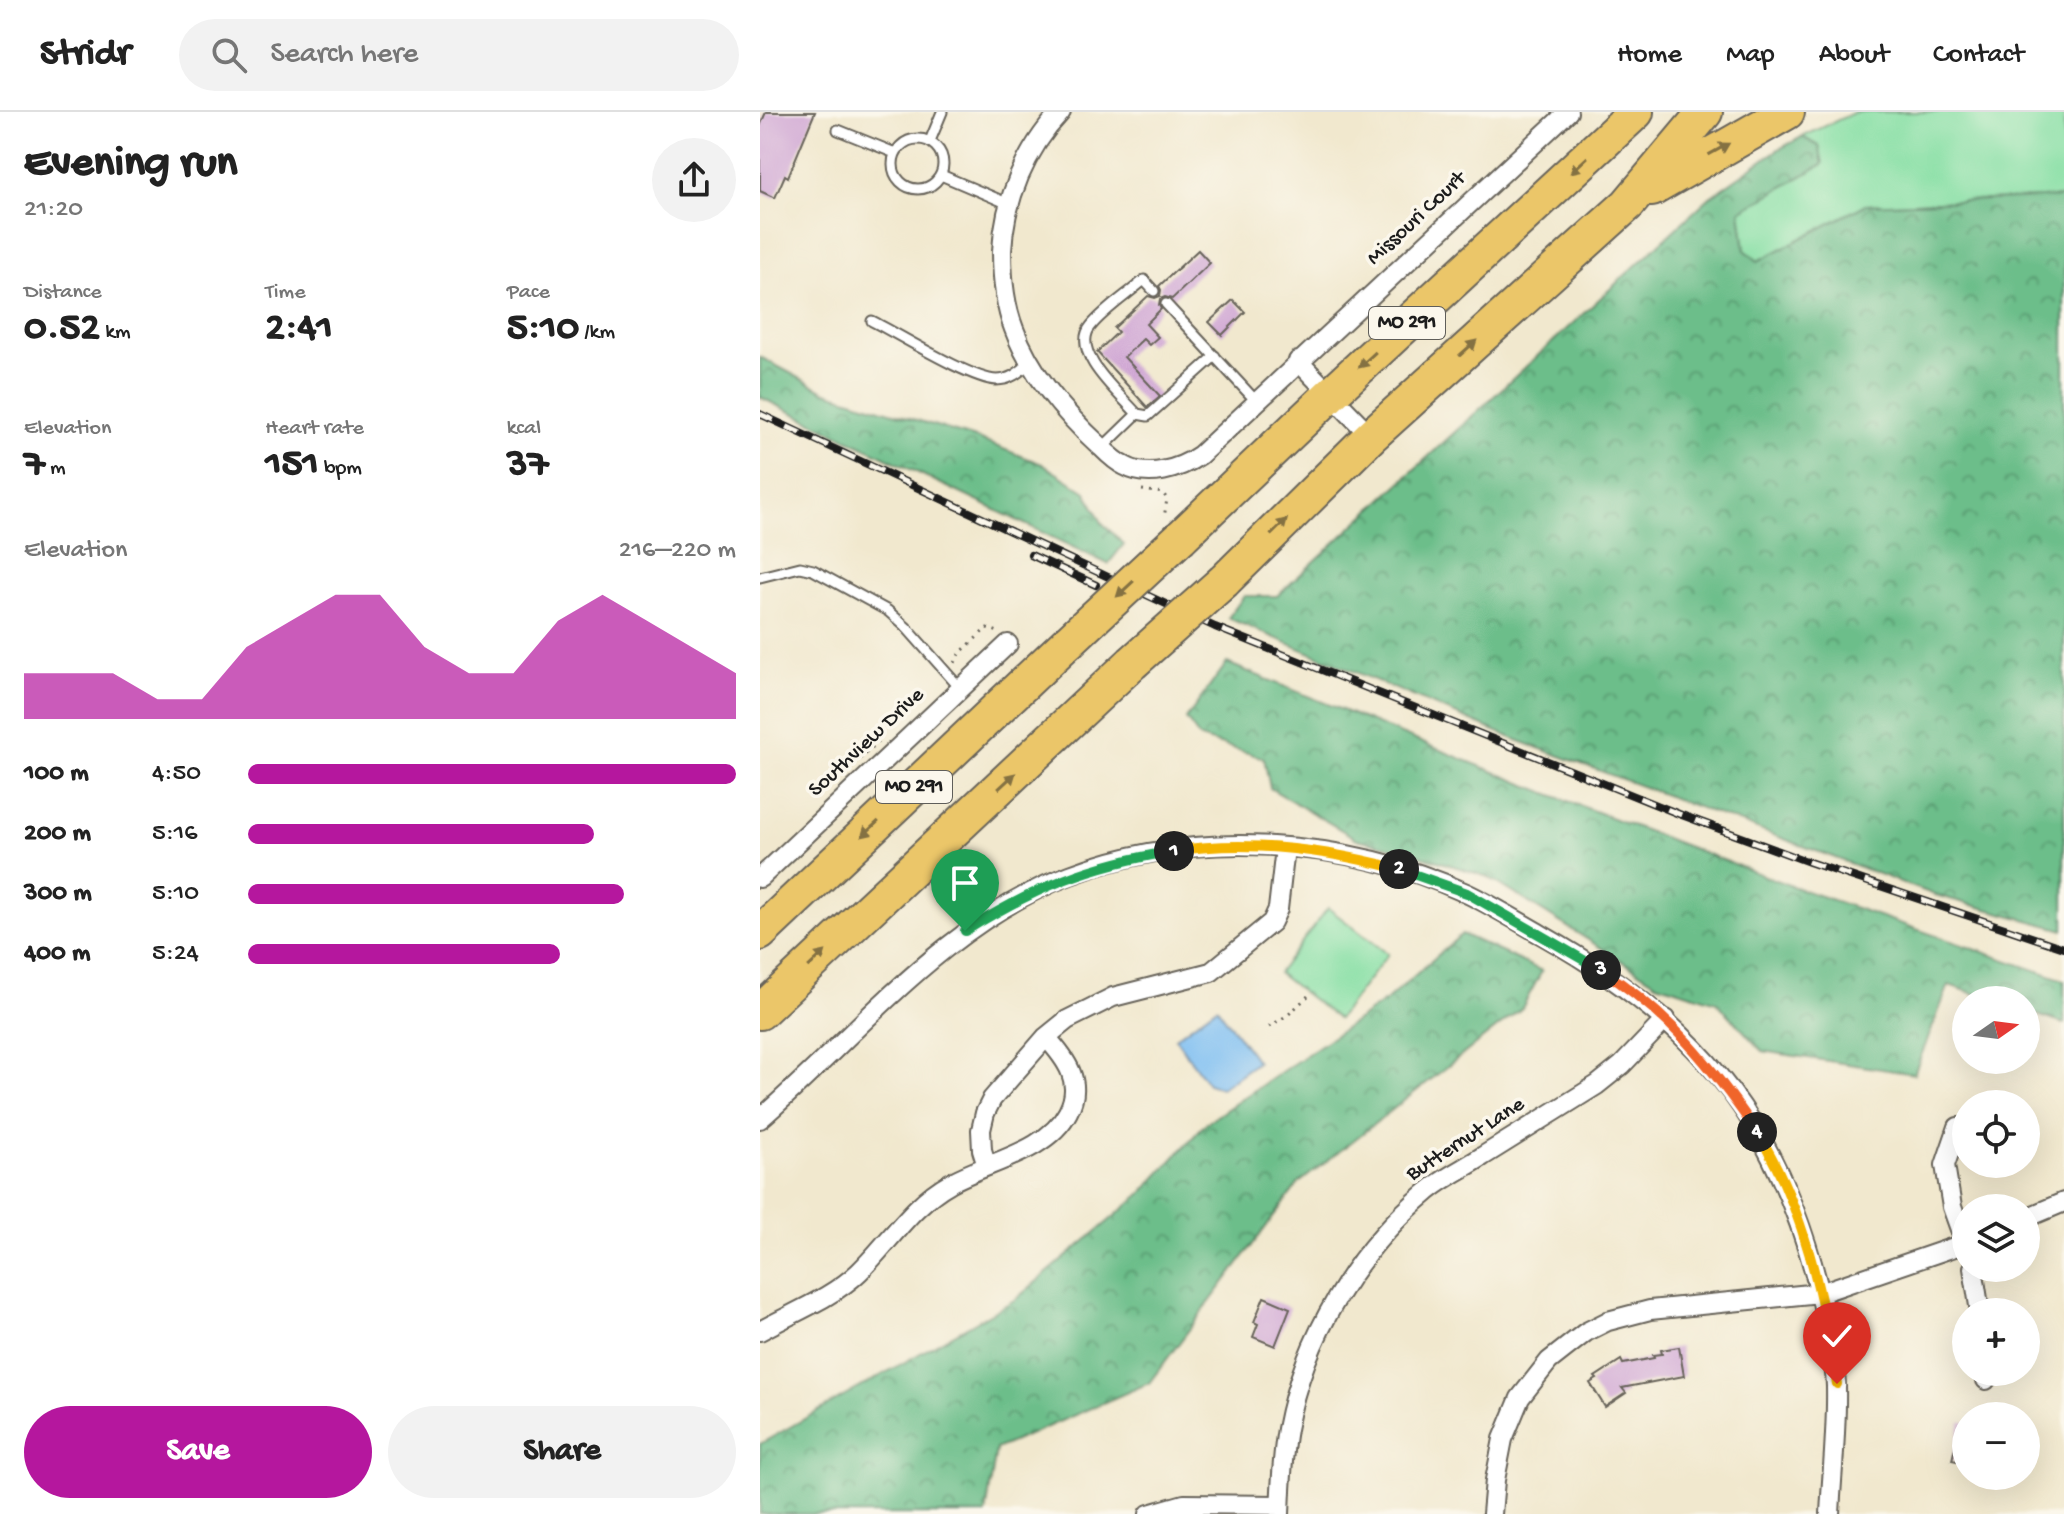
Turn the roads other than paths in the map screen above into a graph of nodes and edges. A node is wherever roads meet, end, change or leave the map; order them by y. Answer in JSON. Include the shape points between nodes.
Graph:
{"nodes":[{"id":1,"x":942,"y":112,"type":"edge"},
{"id":2,"x":1061,"y":112,"type":"edge"},
{"id":3,"x":1568,"y":112,"type":"edge"},
{"id":4,"x":1636,"y":112,"type":"edge"},
{"id":5,"x":1705,"y":112,"type":"edge"},
{"id":6,"x":1787,"y":112,"type":"edge"},
{"id":7,"x":838,"y":130,"type":"dead end"},
{"id":8,"x":930,"y":141,"type":"junction"},
{"id":9,"x":895,"y":153,"type":"junction"},
{"id":10,"x":941,"y":175,"type":"junction"},
{"id":11,"x":1009,"y":204,"type":"junction"},
{"id":12,"x":1628,"y":204,"type":"junction"},
{"id":13,"x":1154,"y":291,"type":"dead end"},
{"id":14,"x":1166,"y":304,"type":"dead end"},
{"id":15,"x":872,"y":321,"type":"dead end"},
{"id":16,"x":1215,"y":356,"type":"junction"},
{"id":17,"x":1298,"y":361,"type":"junction"},
{"id":18,"x":1030,"y":363,"type":"junction"},
{"id":19,"x":1331,"y":394,"type":"junction"},
{"id":20,"x":1256,"y":401,"type":"junction"},
{"id":21,"x":1137,"y":414,"type":"junction"},
{"id":22,"x":1371,"y":436,"type":"junction"},
{"id":23,"x":1102,"y":448,"type":"junction"},
{"id":24,"x":760,"y":577,"type":"edge"},
{"id":25,"x":1008,"y":644,"type":"dead end"},
{"id":26,"x":955,"y":682,"type":"junction"},
{"id":27,"x":1285,"y":848,"type":"junction"},
{"id":28,"x":760,"y":878,"type":"edge"},
{"id":29,"x":760,"y":933,"type":"edge"},
{"id":30,"x":760,"y":1012,"type":"edge"},
{"id":31,"x":1666,"y":1019,"type":"junction"},
{"id":32,"x":1046,"y":1037,"type":"junction"},
{"id":33,"x":761,"y":1115,"type":"edge"},
{"id":34,"x":1952,"y":1145,"type":"edge"},
{"id":35,"x":987,"y":1166,"type":"junction"},
{"id":36,"x":2064,"y":1202,"type":"edge"},
{"id":37,"x":1952,"y":1207,"type":"edge"},
{"id":38,"x":2040,"y":1212,"type":"edge"},
{"id":39,"x":1952,"y":1249,"type":"edge"},
{"id":40,"x":1820,"y":1293,"type":"junction"},
{"id":41,"x":760,"y":1331,"type":"edge"},
{"id":42,"x":1280,"y":1509,"type":"edge"},
{"id":43,"x":1149,"y":1514,"type":"edge"},
{"id":44,"x":1492,"y":1514,"type":"edge"},
{"id":45,"x":1830,"y":1514,"type":"edge"}],
"edges":[{"from":1,"to":8,"type":"lane"},
{"from":2,"to":11,"type":"street","name":"Missouri Court","via":[[1035,146]]},
{"from":3,"to":17,"type":"street","name":"Missouri Court"},
{"from":4,"to":19,"type":"highway","number":"MO 291","one_way":true},
{"from":5,"to":12,"type":"highway","number":"MO 291"},
{"from":12,"to":6,"type":"highway","one_way":true},
{"from":7,"to":9,"type":"lane"},
{"from":8,"to":9,"type":"lane","via":[[909,140]]},
{"from":8,"to":10,"type":"lane","via":[[943,156]]},
{"from":9,"to":10,"type":"lane","via":[[894,172],[907,187],[926,189]]},
{"from":10,"to":11,"type":"lane"},
{"from":11,"to":18,"type":"street","name":"Missouri Court","via":[[1004,284],[1012,325]]},
{"from":22,"to":12,"type":"highway","number":"MO 291","one_way":true},
{"from":13,"to":21,"type":"lane","via":[[1144,280],[1088,328],[1084,344],[1087,357]]},
{"from":14,"to":16,"type":"lane"},
{"from":15,"to":18,"type":"lane","via":[[973,374],[1011,378]]},
{"from":16,"to":20,"type":"lane"},
{"from":16,"to":21,"type":"lane","via":[[1148,416]]},
{"from":17,"to":19,"type":"street"},
{"from":17,"to":20,"type":"street","name":"Missouri Court"},
{"from":18,"to":23,"type":"street","name":"Missouri Court","via":[[1052,396]]},
{"from":19,"to":22,"type":"street"},
{"from":19,"to":29,"type":"highway","number":"MO 291","one_way":true,"bridge":true,"via":[[1172,529],[1069,641]]},
{"from":20,"to":23,"type":"street","name":"Missouri Court","via":[[1200,455],[1175,468],[1127,468]]},
{"from":21,"to":23,"type":"lane"},
{"from":30,"to":22,"type":"highway","number":"MO 291","one_way":true,"bridge":true,"via":[[1224,581]]},
{"from":24,"to":26,"type":"lane","via":[[800,567],[813,570],[888,611]]},
{"from":25,"to":26,"type":"street","name":"Southview Drive"},
{"from":26,"to":28,"type":"street","name":"Southview Drive"},
{"from":27,"to":31,"type":"street","via":[[1357,858],[1467,893],[1617,980]]},
{"from":27,"to":32,"type":"street","via":[[1272,922],[1211,972],[1113,997]]},
{"from":27,"to":33,"type":"street","via":[[1186,849],[1129,858],[1016,899],[965,931],[913,975]]},
{"from":31,"to":40,"type":"street","via":[[1722,1079],[1760,1136],[1786,1192]]},
{"from":31,"to":42,"type":"street","name":"Butternut Lane","via":[[1597,1085],[1429,1190],[1365,1255],[1341,1290],[1300,1380],[1287,1427]]},
{"from":32,"to":35,"type":"street","via":[[985,1113],[981,1130]]},
{"from":32,"to":35,"type":"street","via":[[1071,1070],[1074,1096],[1069,1112],[1038,1141]]},
{"from":34,"to":37,"type":"street","via":[[1945,1165]]},
{"from":35,"to":41,"type":"street","via":[[928,1198],[858,1273]]},
{"from":36,"to":38,"type":"street"},
{"from":39,"to":40,"type":"street"},
{"from":40,"to":44,"type":"street","via":[[1650,1310],[1586,1332],[1549,1361],[1520,1398],[1503,1439]]},
{"from":40,"to":45,"type":"street","via":[[1837,1384]]},
{"from":42,"to":43,"type":"street","via":[[1184,1504]]}]}
